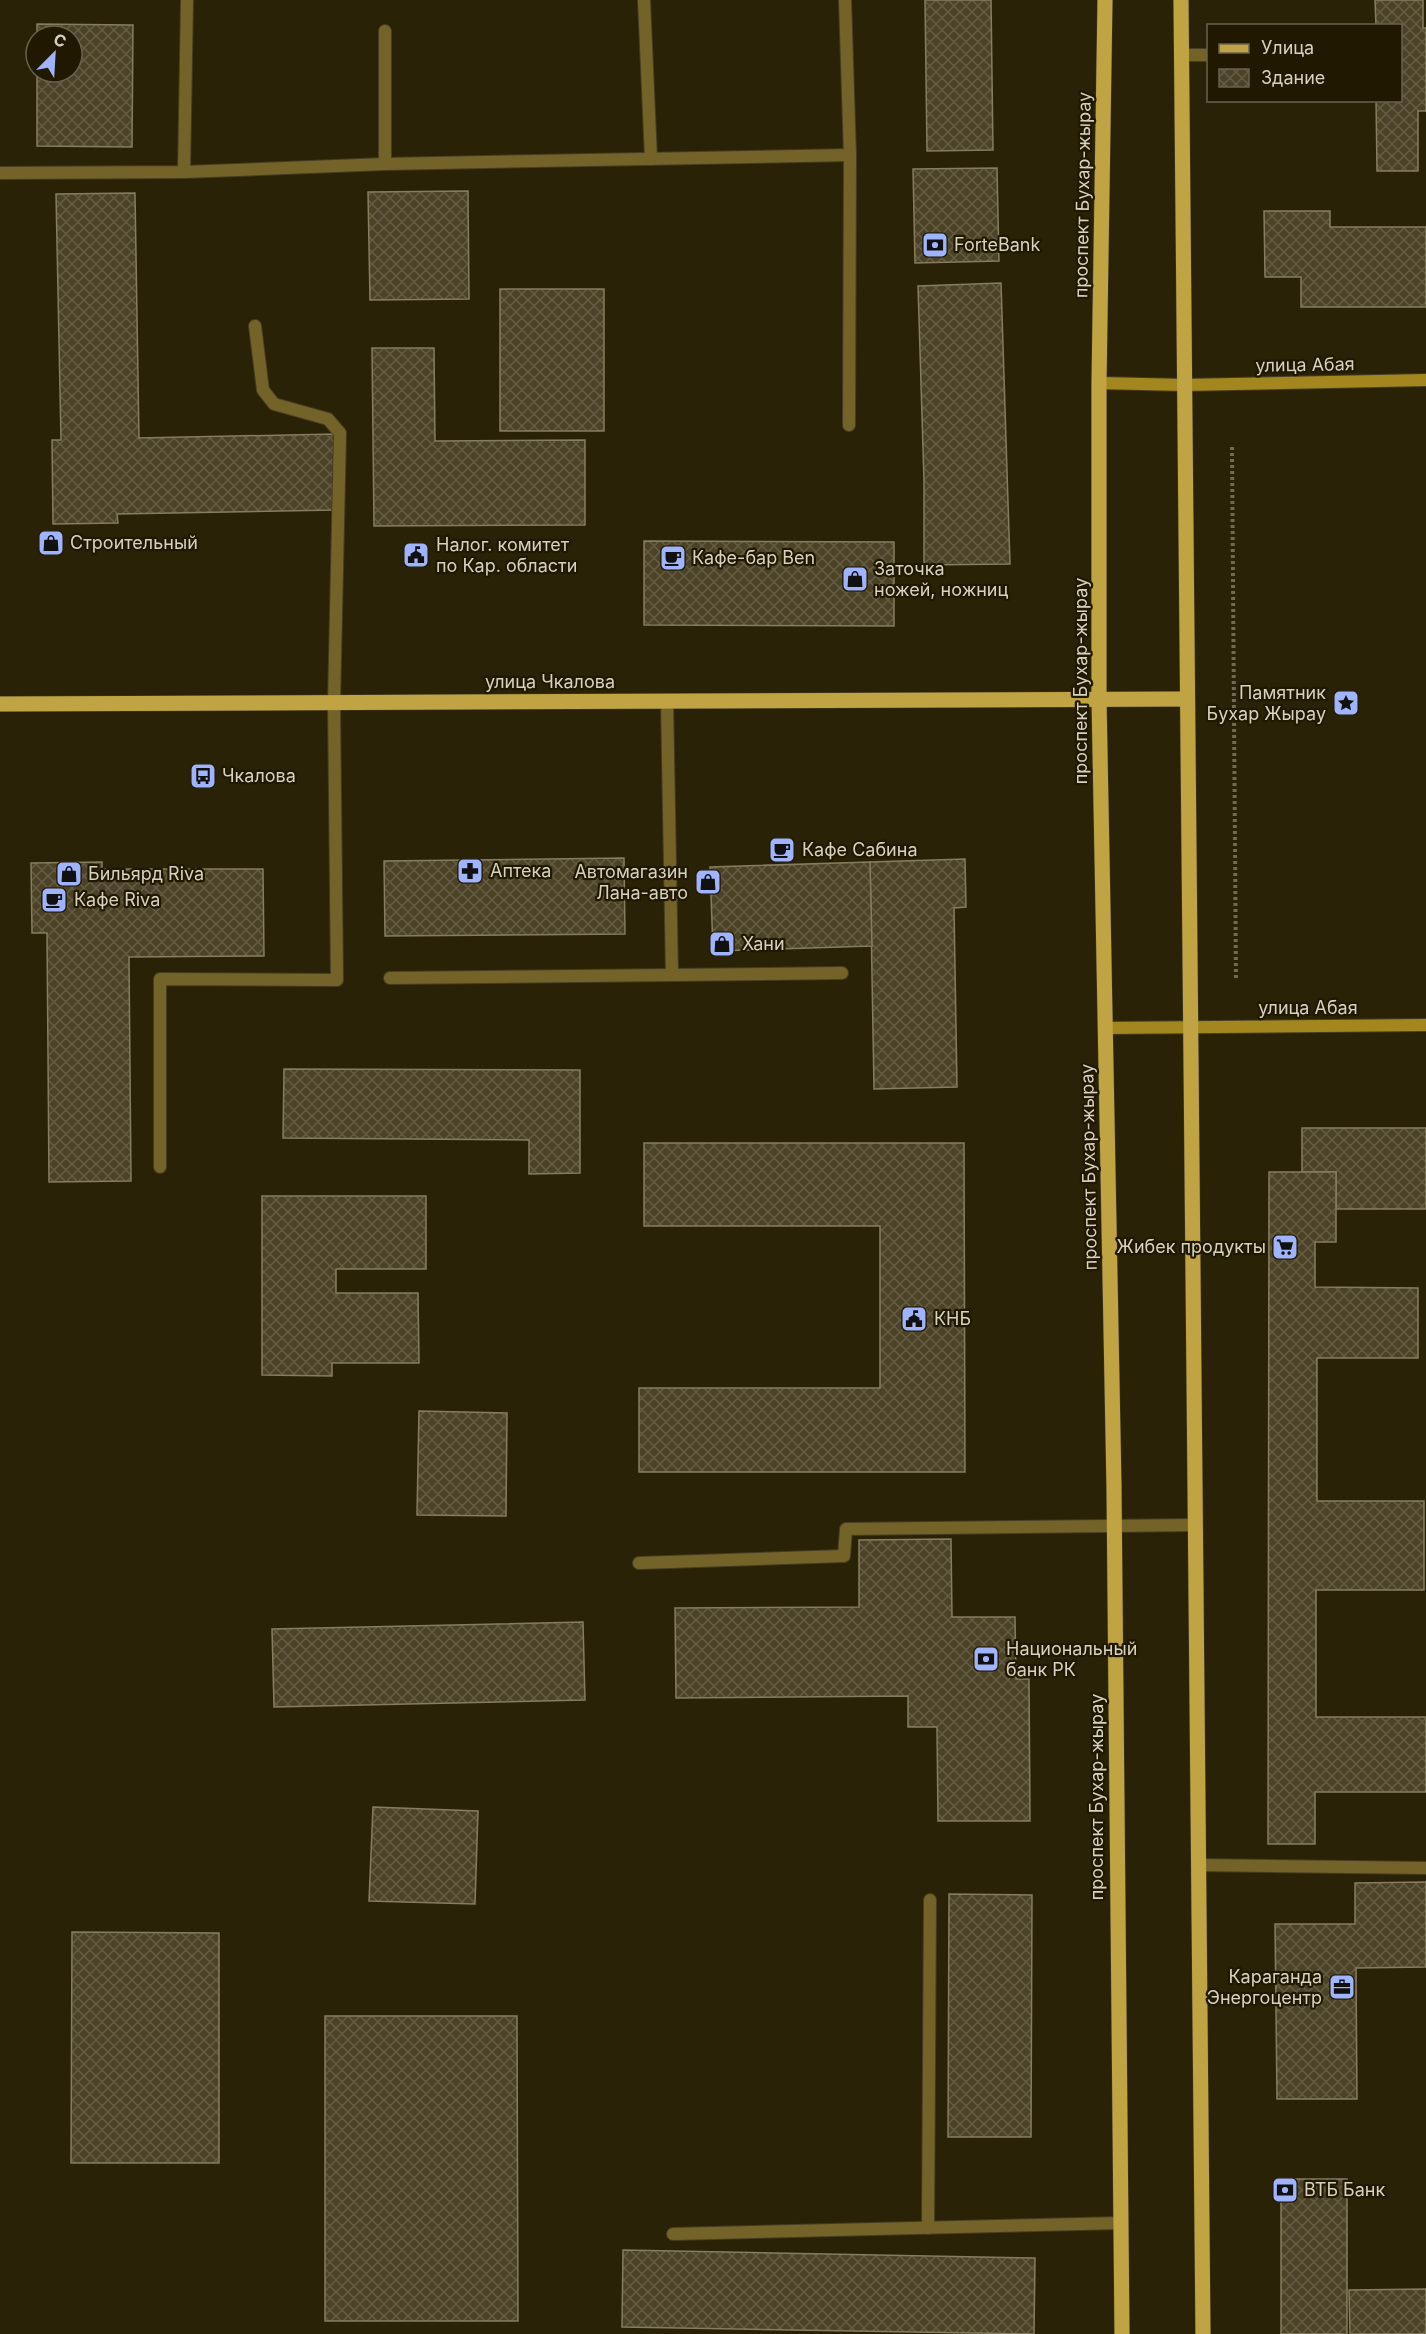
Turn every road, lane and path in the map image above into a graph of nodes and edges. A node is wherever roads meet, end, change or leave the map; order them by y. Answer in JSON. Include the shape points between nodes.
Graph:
{"nodes":[{"id":1,"x":187,"y":0,"type":"edge"},
{"id":2,"x":644,"y":0,"type":"edge"},
{"id":3,"x":845,"y":0,"type":"edge"},
{"id":4,"x":1106,"y":0,"type":"edge"},
{"id":5,"x":1181,"y":0,"type":"edge"},
{"id":6,"x":385,"y":31,"type":"dead end"},
{"id":7,"x":1181,"y":55,"type":"junction"},
{"id":8,"x":1207,"y":55,"type":"edge"},
{"id":9,"x":849,"y":155,"type":"junction"},
{"id":10,"x":651,"y":159,"type":"junction"},
{"id":11,"x":385,"y":164,"type":"junction"},
{"id":12,"x":184,"y":172,"type":"junction"},
{"id":13,"x":0,"y":173,"type":"edge"},
{"id":14,"x":255,"y":326,"type":"dead end"},
{"id":15,"x":1426,"y":380,"type":"edge"},
{"id":16,"x":1099,"y":384,"type":"junction"},
{"id":17,"x":1184,"y":385,"type":"junction"},
{"id":18,"x":849,"y":425,"type":"dead end"},
{"id":19,"x":1232,"y":447,"type":"dead end"},
{"id":20,"x":1099,"y":699,"type":"junction"},
{"id":21,"x":1187,"y":699,"type":"junction"},
{"id":22,"x":668,"y":700,"type":"junction"},
{"id":23,"x":334,"y":703,"type":"junction"},
{"id":24,"x":0,"y":704,"type":"edge"},
{"id":25,"x":842,"y":973,"type":"dead end"},
{"id":26,"x":672,"y":975,"type":"junction"},
{"id":27,"x":390,"y":978,"type":"dead end"},
{"id":28,"x":1236,"y":979,"type":"dead end"},
{"id":29,"x":1426,"y":1025,"type":"edge"},
{"id":30,"x":1190,"y":1027,"type":"junction"},
{"id":31,"x":1105,"y":1028,"type":"junction"},
{"id":32,"x":160,"y":1167,"type":"dead end"},
{"id":33,"x":1115,"y":1526,"type":"junction"},
{"id":34,"x":1195,"y":1526,"type":"junction"},
{"id":35,"x":639,"y":1563,"type":"dead end"},
{"id":36,"x":1198,"y":1865,"type":"junction"},
{"id":37,"x":1426,"y":1868,"type":"edge"},
{"id":38,"x":930,"y":1900,"type":"dead end"},
{"id":39,"x":1121,"y":2223,"type":"junction"},
{"id":40,"x":928,"y":2228,"type":"junction"},
{"id":41,"x":674,"y":2234,"type":"dead end"},
{"id":42,"x":1122,"y":2334,"type":"edge"},
{"id":43,"x":1203,"y":2334,"type":"edge"}],
"edges":[{"from":1,"to":12,"type":"lane"},
{"from":2,"to":10,"type":"lane"},
{"from":3,"to":9,"type":"lane"},
{"from":4,"to":16,"type":"main road","name":"проспект Бухар-жырау"},
{"from":5,"to":7,"type":"main road"},
{"from":6,"to":11,"type":"lane"},
{"from":7,"to":8,"type":"lane"},
{"from":7,"to":17,"type":"main road"},
{"from":9,"to":10,"type":"lane"},
{"from":9,"to":18,"type":"lane"},
{"from":10,"to":11,"type":"lane"},
{"from":11,"to":12,"type":"lane"},
{"from":12,"to":13,"type":"lane"},
{"from":14,"to":23,"type":"lane","via":[[263,390],[274,404],[328,419],[340,433]]},
{"from":15,"to":17,"type":"main road","name":"улица Абая"},
{"from":16,"to":17,"type":"main road","name":"улица Абая"},
{"from":16,"to":20,"type":"main road","name":"проспект Бухар-жырау"},
{"from":17,"to":21,"type":"main road"},
{"from":19,"to":28,"type":"path"},
{"from":20,"to":21,"type":"main road","name":"улица Чкалова"},
{"from":20,"to":22,"type":"main road","name":"улица Чкалова"},
{"from":20,"to":31,"type":"main road","name":"проспект Бухар-жырау"},
{"from":21,"to":30,"type":"main road"},
{"from":22,"to":23,"type":"main road","name":"улица Чкалова"},
{"from":22,"to":26,"type":"lane"},
{"from":23,"to":24,"type":"main road","name":"улица Чкалова"},
{"from":23,"to":32,"type":"lane","via":[[337,980],[160,979]]},
{"from":25,"to":26,"type":"lane"},
{"from":26,"to":27,"type":"lane"},
{"from":29,"to":30,"type":"main road","name":"улица Абая"},
{"from":30,"to":31,"type":"main road","name":"улица Абая"},
{"from":30,"to":34,"type":"main road"},
{"from":31,"to":33,"type":"main road","name":"проспект Бухар-жырау"},
{"from":33,"to":34,"type":"lane"},
{"from":33,"to":35,"type":"lane","via":[[846,1529],[844,1556]]},
{"from":33,"to":39,"type":"main road","name":"проспект Бухар-жырау"},
{"from":34,"to":36,"type":"main road"},
{"from":36,"to":37,"type":"lane"},
{"from":36,"to":43,"type":"main road"},
{"from":38,"to":40,"type":"lane"},
{"from":39,"to":40,"type":"lane"},
{"from":39,"to":42,"type":"main road","name":"проспект Бухар-жырау"},
{"from":40,"to":41,"type":"lane"}]}
